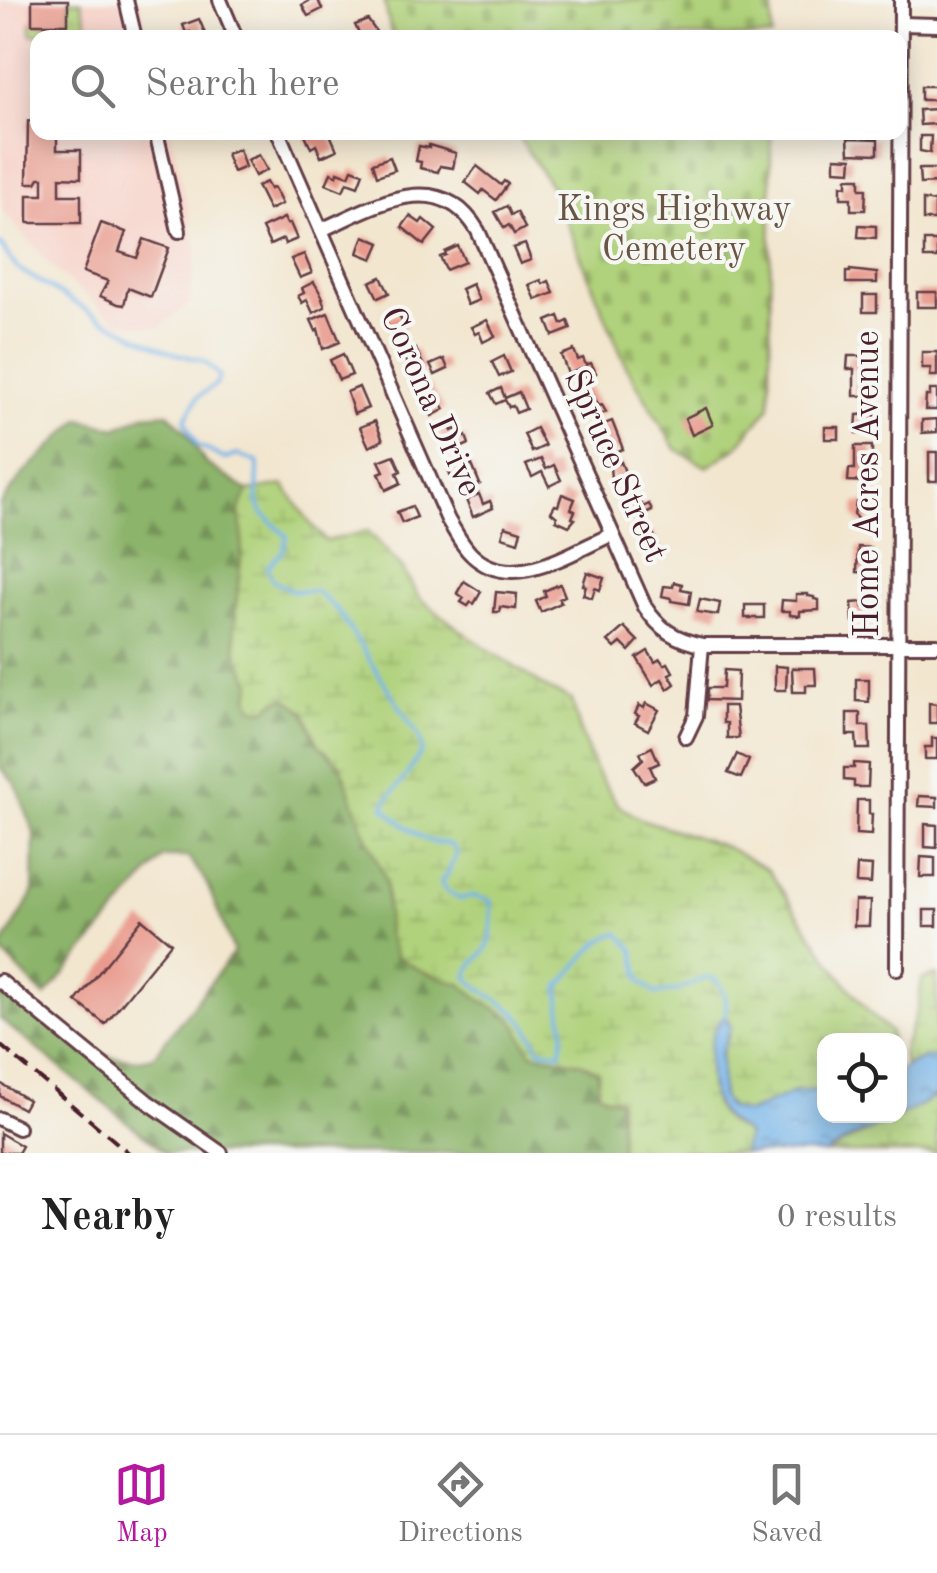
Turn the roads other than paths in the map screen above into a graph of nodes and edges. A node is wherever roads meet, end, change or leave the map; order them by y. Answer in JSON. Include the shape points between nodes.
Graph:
{"nodes":[{"id":1,"x":126,"y":0,"type":"edge"},
{"id":2,"x":220,"y":0,"type":"edge"},
{"id":3,"x":901,"y":0,"type":"edge"},
{"id":4,"x":901,"y":24,"type":"junction"},
{"id":5,"x":937,"y":25,"type":"edge"},
{"id":6,"x":132,"y":30,"type":"edge"},
{"id":7,"x":233,"y":30,"type":"edge"},
{"id":8,"x":901,"y":30,"type":"edge"},
{"id":9,"x":158,"y":140,"type":"edge"},
{"id":10,"x":282,"y":140,"type":"edge"},
{"id":11,"x":900,"y":140,"type":"edge"},
{"id":12,"x":321,"y":230,"type":"junction"},
{"id":13,"x":179,"y":231,"type":"dead end"},
{"id":14,"x":611,"y":536,"type":"junction"},
{"id":15,"x":897,"y":644,"type":"junction"},
{"id":16,"x":702,"y":645,"type":"junction"},
{"id":17,"x":937,"y":645,"type":"edge"},
{"id":18,"x":686,"y":737,"type":"dead end"},
{"id":19,"x":898,"y":969,"type":"dead end"},
{"id":20,"x":0,"y":981,"type":"edge"},
{"id":21,"x":0,"y":1119,"type":"edge"},
{"id":22,"x":18,"y":1128,"type":"dead end"},
{"id":23,"x":221,"y":1153,"type":"edge"}],
"edges":[{"from":1,"to":6,"type":"street"},
{"from":2,"to":7,"type":"street"},
{"from":3,"to":4,"type":"street","name":"Home Acres Avenue"},
{"from":4,"to":5,"type":"street"},
{"from":4,"to":8,"type":"street","name":"Home Acres Avenue"},
{"from":9,"to":13,"type":"street"},
{"from":10,"to":12,"type":"street","name":"Corona Drive"},
{"from":11,"to":15,"type":"street","name":"Home Acres Avenue"},
{"from":12,"to":14,"type":"street","name":"Corona Drive","via":[[448,520],[470,553],[492,568],[525,571]]},
{"from":12,"to":14,"type":"street","name":"Spruce Street","via":[[406,196],[443,200],[467,215]]},
{"from":14,"to":16,"type":"street","name":"Spruce Street","via":[[653,619],[676,638]]},
{"from":15,"to":16,"type":"street","name":"Spruce Street"},
{"from":15,"to":17,"type":"street","name":"Spruce Street"},
{"from":15,"to":19,"type":"street","name":"Home Acres Avenue"},
{"from":16,"to":18,"type":"street","via":[[696,716]]},
{"from":20,"to":23,"type":"street"},
{"from":21,"to":22,"type":"street"}]}
